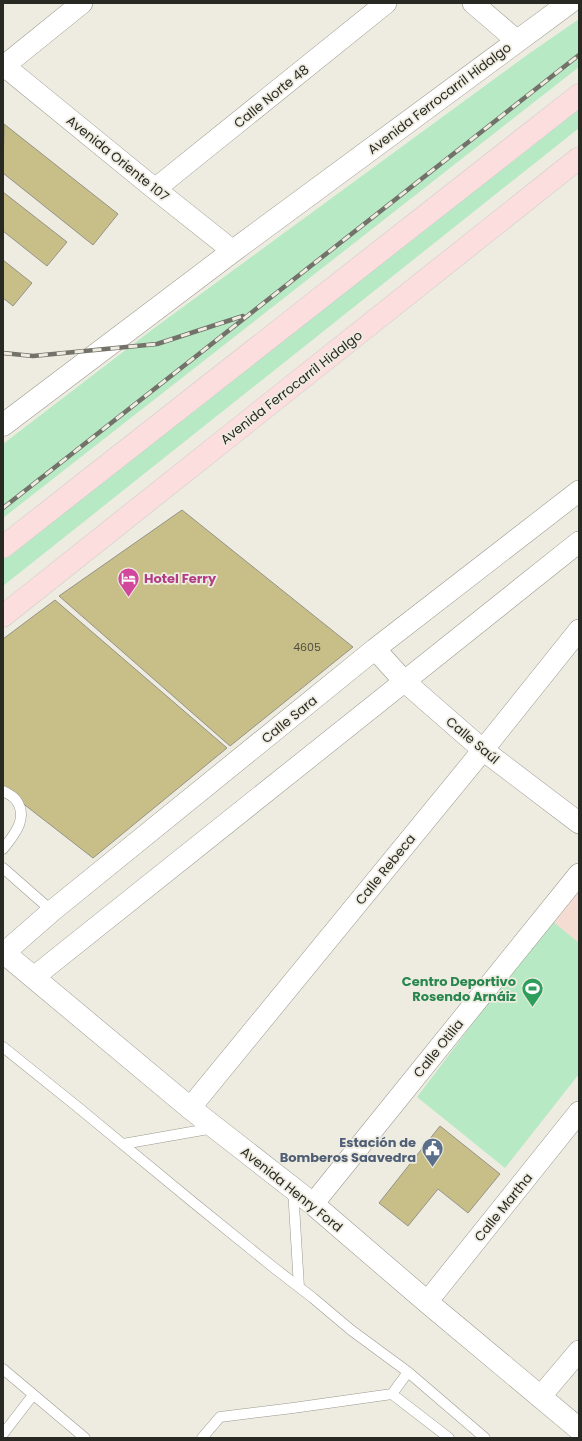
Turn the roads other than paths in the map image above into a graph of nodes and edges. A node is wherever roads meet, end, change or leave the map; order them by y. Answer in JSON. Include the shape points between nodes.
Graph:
{"nodes":[{"id":1,"x":82,"y":3,"type":"edge"},
{"id":2,"x":386,"y":3,"type":"edge"},
{"id":3,"x":474,"y":3,"type":"edge"},
{"id":4,"x":569,"y":3,"type":"edge"},
{"id":5,"x":516,"y":40,"type":"junction"},
{"id":6,"x":4,"y":65,"type":"edge"},
{"id":7,"x":579,"y":95,"type":"edge"},
{"id":8,"x":579,"y":158,"type":"edge"},
{"id":9,"x":155,"y":189,"type":"junction"},
{"id":10,"x":233,"y":250,"type":"junction"},
{"id":11,"x":3,"y":426,"type":"edge"},
{"id":12,"x":579,"y":491,"type":"edge"},
{"id":13,"x":579,"y":542,"type":"edge"},
{"id":14,"x":3,"y":547,"type":"edge"},
{"id":15,"x":3,"y":616,"type":"edge"},
{"id":16,"x":579,"y":630,"type":"edge"},
{"id":17,"x":375,"y":649,"type":"junction"},
{"id":18,"x":404,"y":681,"type":"junction"},
{"id":19,"x":483,"y":750,"type":"junction"},
{"id":20,"x":3,"y":791,"type":"edge"},
{"id":21,"x":579,"y":823,"type":"edge"},
{"id":22,"x":3,"y":849,"type":"edge"},
{"id":23,"x":3,"y":868,"type":"edge"},
{"id":24,"x":579,"y":874,"type":"edge"},
{"id":25,"x":52,"y":911,"type":"junction"},
{"id":26,"x":3,"y":954,"type":"edge"},
{"id":27,"x":34,"y":978,"type":"junction"},
{"id":28,"x":3,"y":1047,"type":"edge"},
{"id":29,"x":190,"y":1108,"type":"junction"},
{"id":30,"x":579,"y":1112,"type":"edge"},
{"id":31,"x":216,"y":1128,"type":"junction"},
{"id":32,"x":123,"y":1144,"type":"junction"},
{"id":33,"x":293,"y":1189,"type":"junction"},
{"id":34,"x":313,"y":1204,"type":"junction"},
{"id":35,"x":299,"y":1287,"type":"junction"},
{"id":36,"x":427,"y":1302,"type":"junction"},
{"id":37,"x":579,"y":1351,"type":"edge"},
{"id":38,"x":3,"y":1369,"type":"edge"},
{"id":39,"x":408,"y":1372,"type":"junction"},
{"id":40,"x":392,"y":1394,"type":"junction"},
{"id":41,"x":33,"y":1395,"type":"junction"},
{"id":42,"x":540,"y":1397,"type":"junction"},
{"id":43,"x":579,"y":1428,"type":"edge"},
{"id":44,"x":3,"y":1434,"type":"edge"},
{"id":45,"x":84,"y":1438,"type":"edge"},
{"id":46,"x":202,"y":1438,"type":"edge"},
{"id":47,"x":449,"y":1438,"type":"edge"},
{"id":48,"x":485,"y":1438,"type":"edge"}],
"edges":[{"from":1,"to":6,"type":"street"},
{"from":2,"to":9,"type":"street","name":"Calle Norte 48"},
{"from":3,"to":5,"type":"street"},
{"from":4,"to":5,"type":"street","name":"Avenida Ferrocarril Hidalgo"},
{"from":5,"to":10,"type":"street","name":"Avenida Ferrocarril Hidalgo"},
{"from":6,"to":9,"type":"street","name":"Avenida Oriente 107"},
{"from":7,"to":14,"type":"main road"},
{"from":8,"to":15,"type":"main road","name":"Avenida Ferrocarril Hidalgo"},
{"from":9,"to":10,"type":"street","name":"Avenida Oriente 107"},
{"from":10,"to":11,"type":"street","name":"Avenida Ferrocarril Hidalgo"},
{"from":12,"to":17,"type":"street","name":"Calle Sara"},
{"from":13,"to":18,"type":"street"},
{"from":16,"to":19,"type":"street","name":"Calle Rebeca"},
{"from":17,"to":18,"type":"street","name":"Calle Saúl"},
{"from":17,"to":25,"type":"street","name":"Calle Sara"},
{"from":18,"to":19,"type":"street","name":"Calle Saúl"},
{"from":18,"to":27,"type":"street"},
{"from":19,"to":21,"type":"street","name":"Calle Saúl"},
{"from":19,"to":29,"type":"street","name":"Calle Rebeca"},
{"from":20,"to":22,"type":"lane","via":[[16,800],[21,816],[20,825]]},
{"from":23,"to":25,"type":"lane"},
{"from":24,"to":34,"type":"street","name":"Calle Otilia"},
{"from":25,"to":26,"type":"street","name":"Calle Sara"},
{"from":26,"to":27,"type":"street","name":"Avenida Henry Ford"},
{"from":27,"to":29,"type":"street","name":"Avenida Henry Ford"},
{"from":28,"to":32,"type":"lane"},
{"from":29,"to":31,"type":"street","name":"Avenida Henry Ford"},
{"from":30,"to":36,"type":"street","name":"Calle Martha"},
{"from":31,"to":32,"type":"lane"},
{"from":31,"to":33,"type":"street","name":"Avenida Henry Ford"},
{"from":32,"to":35,"type":"lane"},
{"from":33,"to":34,"type":"street","name":"Avenida Henry Ford"},
{"from":33,"to":35,"type":"lane"},
{"from":34,"to":36,"type":"street","name":"Avenida Henry Ford"},
{"from":35,"to":39,"type":"lane"},
{"from":36,"to":42,"type":"street","name":"Avenida Henry Ford"},
{"from":37,"to":42,"type":"street"},
{"from":38,"to":41,"type":"lane"},
{"from":39,"to":40,"type":"lane"},
{"from":39,"to":48,"type":"lane"},
{"from":40,"to":46,"type":"lane","via":[[220,1417]]},
{"from":40,"to":47,"type":"lane"},
{"from":41,"to":44,"type":"lane"},
{"from":41,"to":45,"type":"lane"},
{"from":42,"to":43,"type":"street","name":"Avenida Henry Ford"}]}
